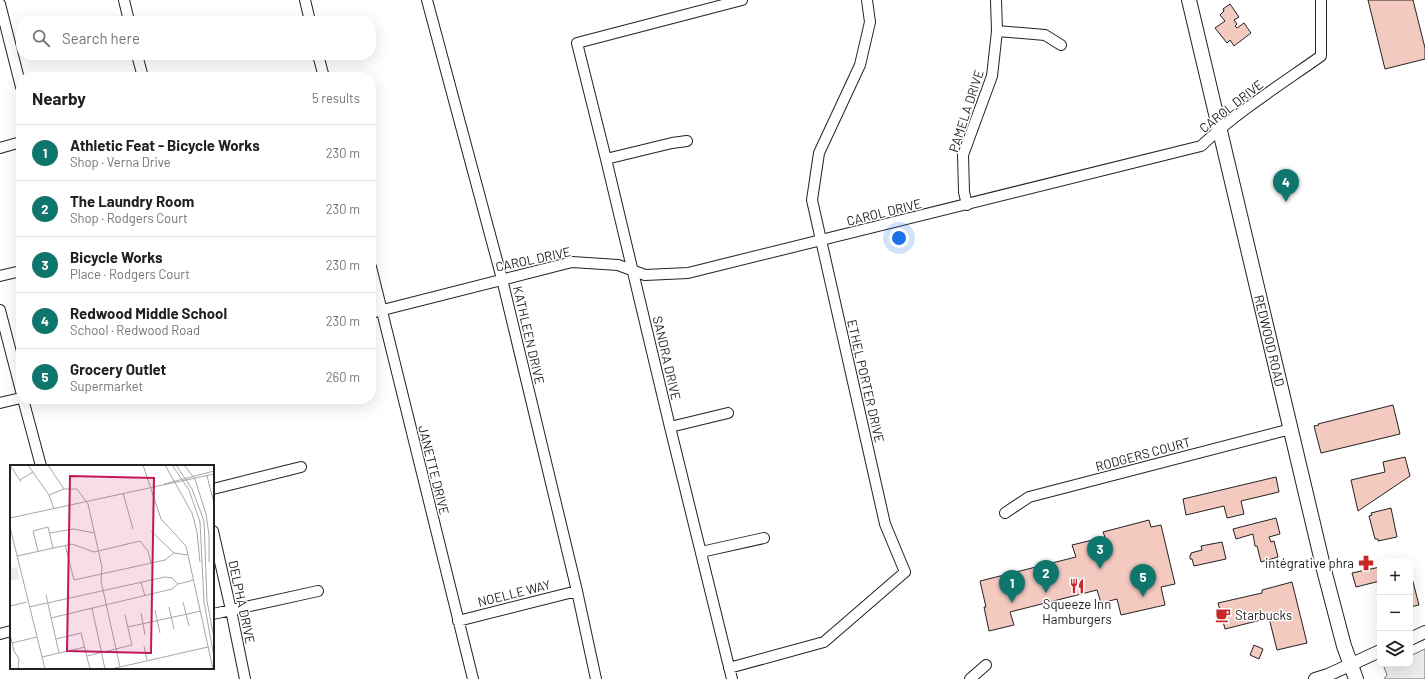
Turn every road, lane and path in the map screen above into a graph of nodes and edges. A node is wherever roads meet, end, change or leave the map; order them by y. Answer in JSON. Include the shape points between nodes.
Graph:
{"nodes":[{"id":1,"x":124,"y":0,"type":"edge"},
{"id":2,"x":305,"y":0,"type":"edge"},
{"id":3,"x":427,"y":0,"type":"edge"},
{"id":4,"x":742,"y":0,"type":"edge"},
{"id":5,"x":866,"y":0,"type":"edge"},
{"id":6,"x":996,"y":0,"type":"edge"},
{"id":7,"x":1189,"y":0,"type":"edge"},
{"id":8,"x":1321,"y":0,"type":"edge"},
{"id":9,"x":0,"y":4,"type":"edge"},
{"id":10,"x":128,"y":16,"type":"edge"},
{"id":11,"x":309,"y":16,"type":"edge"},
{"id":12,"x":997,"y":31,"type":"junction"},
{"id":13,"x":1061,"y":45,"type":"dead end"},
{"id":14,"x":139,"y":60,"type":"edge"},
{"id":15,"x":319,"y":60,"type":"edge"},
{"id":16,"x":17,"y":72,"type":"edge"},
{"id":17,"x":142,"y":72,"type":"edge"},
{"id":18,"x":323,"y":72,"type":"edge"},
{"id":19,"x":1220,"y":128,"type":"junction"},
{"id":20,"x":687,"y":141,"type":"dead end"},
{"id":21,"x":16,"y":143,"type":"edge"},
{"id":22,"x":0,"y":148,"type":"edge"},
{"id":23,"x":606,"y":158,"type":"junction"},
{"id":24,"x":967,"y":205,"type":"junction"},
{"id":25,"x":821,"y":241,"type":"junction"},
{"id":26,"x":633,"y":270,"type":"junction"},
{"id":27,"x":16,"y":272,"type":"edge"},
{"id":28,"x":0,"y":276,"type":"edge"},
{"id":29,"x":502,"y":279,"type":"junction"},
{"id":30,"x":376,"y":287,"type":"edge"},
{"id":31,"x":0,"y":310,"type":"edge"},
{"id":32,"x":382,"y":310,"type":"junction"},
{"id":33,"x":376,"y":312,"type":"edge"},
{"id":34,"x":16,"y":372,"type":"edge"},
{"id":35,"x":16,"y":399,"type":"edge"},
{"id":36,"x":0,"y":403,"type":"edge"},
{"id":37,"x":24,"y":404,"type":"edge"},
{"id":38,"x":728,"y":413,"type":"dead end"},
{"id":39,"x":670,"y":427,"type":"junction"},
{"id":40,"x":1292,"y":430,"type":"junction"},
{"id":41,"x":41,"y":465,"type":"edge"},
{"id":42,"x":301,"y":467,"type":"dead end"},
{"id":43,"x":214,"y":489,"type":"edge"},
{"id":44,"x":1005,"y":513,"type":"dead end"},
{"id":45,"x":214,"y":535,"type":"edge"},
{"id":46,"x":764,"y":538,"type":"dead end"},
{"id":47,"x":701,"y":552,"type":"junction"},
{"id":48,"x":318,"y":591,"type":"dead end"},
{"id":49,"x":577,"y":591,"type":"junction"},
{"id":50,"x":231,"y":610,"type":"junction"},
{"id":51,"x":214,"y":614,"type":"edge"},
{"id":52,"x":458,"y":621,"type":"junction"},
{"id":53,"x":10,"y":631,"type":"edge"},
{"id":54,"x":1425,"y":632,"type":"edge"},
{"id":55,"x":0,"y":634,"type":"edge"},
{"id":56,"x":1413,"y":638,"type":"edge"},
{"id":57,"x":1377,"y":652,"type":"edge"},
{"id":58,"x":1350,"y":664,"type":"junction"},
{"id":59,"x":986,"y":665,"type":"dead end"},
{"id":60,"x":730,"y":668,"type":"junction"},
{"id":61,"x":245,"y":679,"type":"edge"},
{"id":62,"x":473,"y":679,"type":"edge"},
{"id":63,"x":596,"y":679,"type":"edge"},
{"id":64,"x":732,"y":679,"type":"edge"},
{"id":65,"x":970,"y":679,"type":"edge"},
{"id":66,"x":1315,"y":679,"type":"edge"},
{"id":67,"x":1356,"y":679,"type":"edge"}],
"edges":[{"from":1,"to":10,"type":"street"},
{"from":2,"to":11,"type":"street"},
{"from":3,"to":29,"type":"street","name":"KATHLEEN DRIVE"},
{"from":4,"to":23,"type":"street","name":"SANDRA DRIVE","via":[[577,43]]},
{"from":5,"to":25,"type":"street","name":"ETHEL PORTER DRIVE","via":[[870,22],[860,65],[820,153],[812,200]]},
{"from":6,"to":12,"type":"street","name":"PAMELA DRIVE"},
{"from":7,"to":19,"type":"main road","name":"REDWOOD ROAD"},
{"from":8,"to":19,"type":"street","name":"CAROL DRIVE","via":[[1321,56]]},
{"from":9,"to":16,"type":"street"},
{"from":12,"to":13,"type":"street","via":[[1045,35]]},
{"from":12,"to":24,"type":"street","name":"PAMELA DRIVE","via":[[992,76],[964,155],[964,192]]},
{"from":14,"to":17,"type":"street"},
{"from":15,"to":18,"type":"street"},
{"from":19,"to":24,"type":"street","name":"CAROL DRIVE","via":[[1201,146]]},
{"from":19,"to":40,"type":"main road","name":"REDWOOD ROAD"},
{"from":20,"to":23,"type":"street"},
{"from":21,"to":22,"type":"street"},
{"from":23,"to":26,"type":"street","name":"SANDRA DRIVE"},
{"from":24,"to":25,"type":"street","name":"CAROL DRIVE"},
{"from":25,"to":26,"type":"street","name":"CAROL DRIVE","via":[[688,274],[645,275]]},
{"from":25,"to":60,"type":"street","name":"ETHEL PORTER DRIVE","via":[[885,524],[905,572],[824,642]]},
{"from":26,"to":29,"type":"street","name":"CAROL DRIVE","via":[[618,265],[572,262]]},
{"from":26,"to":39,"type":"street","name":"SANDRA DRIVE"},
{"from":27,"to":28,"type":"street"},
{"from":29,"to":32,"type":"street","name":"CAROL DRIVE"},
{"from":29,"to":49,"type":"street","name":"KATHLEEN DRIVE"},
{"from":30,"to":32,"type":"street","name":"JANETTE DRIVE"},
{"from":31,"to":34,"type":"street"},
{"from":32,"to":33,"type":"street","name":"CAROL DRIVE"},
{"from":32,"to":52,"type":"street","name":"JANETTE DRIVE"},
{"from":35,"to":36,"type":"street"},
{"from":37,"to":41,"type":"street"},
{"from":38,"to":39,"type":"street"},
{"from":39,"to":47,"type":"street","name":"SANDRA DRIVE"},
{"from":40,"to":44,"type":"street","name":"RODGERS COURT","via":[[1029,497]]},
{"from":40,"to":58,"type":"main road","name":"REDWOOD ROAD","via":[[1324,570]]},
{"from":42,"to":43,"type":"street"},
{"from":45,"to":50,"type":"street","name":"DELPHA DRIVE"},
{"from":46,"to":47,"type":"street"},
{"from":47,"to":60,"type":"street","name":"SANDRA DRIVE"},
{"from":48,"to":50,"type":"street"},
{"from":49,"to":52,"type":"street","name":"NOELLE WAY"},
{"from":49,"to":63,"type":"street","name":"KATHLEEN DRIVE"},
{"from":50,"to":51,"type":"street"},
{"from":50,"to":61,"type":"street","name":"DELPHA DRIVE"},
{"from":52,"to":62,"type":"street","name":"JANETTE DRIVE"},
{"from":53,"to":55,"type":"street"},
{"from":54,"to":56,"type":"street"},
{"from":57,"to":58,"type":"street"},
{"from":58,"to":66,"type":"street"},
{"from":58,"to":67,"type":"main road","name":"REDWOOD ROAD"},
{"from":59,"to":65,"type":"street"},
{"from":60,"to":64,"type":"street","name":"SANDRA DRIVE"}]}
